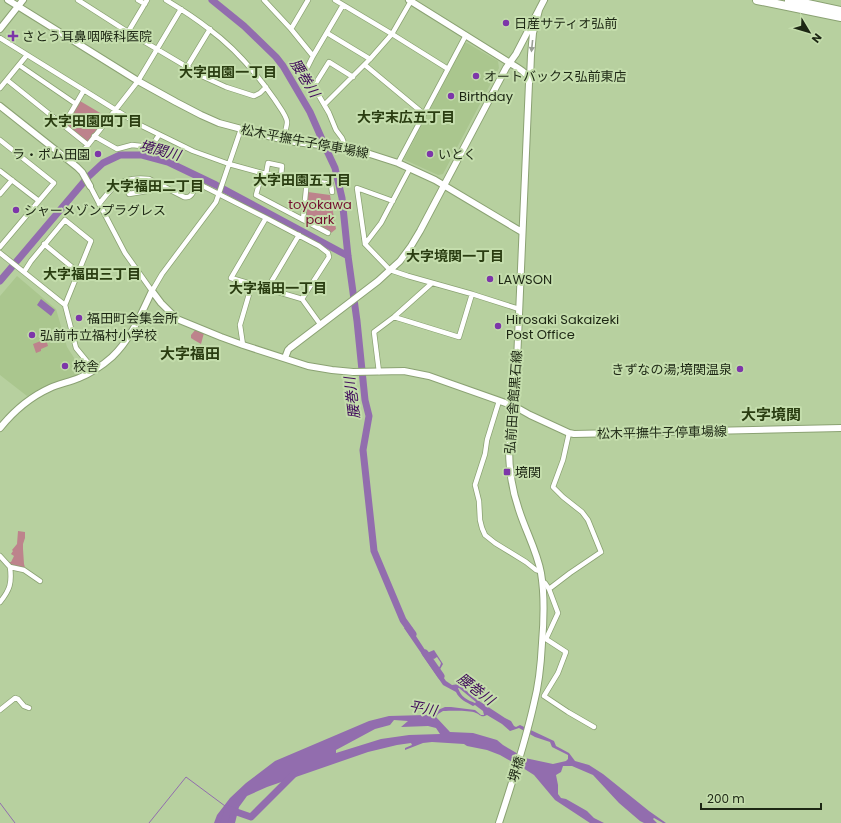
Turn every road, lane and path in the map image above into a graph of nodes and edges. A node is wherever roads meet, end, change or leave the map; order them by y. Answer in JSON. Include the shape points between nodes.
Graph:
{"nodes":[{"id":1,"x":8,"y":0,"type":"edge"},
{"id":2,"x":23,"y":0,"type":"edge"},
{"id":3,"x":78,"y":0,"type":"edge"},
{"id":4,"x":138,"y":0,"type":"edge"},
{"id":5,"x":166,"y":0,"type":"edge"},
{"id":6,"x":264,"y":0,"type":"edge"},
{"id":7,"x":308,"y":0,"type":"edge"},
{"id":8,"x":335,"y":0,"type":"edge"},
{"id":9,"x":410,"y":0,"type":"edge"},
{"id":10,"x":540,"y":0,"type":"edge"},
{"id":11,"x":544,"y":0,"type":"edge"},
{"id":12,"x":757,"y":0,"type":"edge"},
{"id":13,"x":789,"y":0,"type":"edge"},
{"id":14,"x":146,"y":2,"type":"edge"},
{"id":15,"x":343,"y":5,"type":"junction"},
{"id":16,"x":18,"y":6,"type":"junction"},
{"id":17,"x":181,"y":9,"type":"junction"},
{"id":18,"x":539,"y":10,"type":"junction"},
{"id":19,"x":841,"y":11,"type":"edge"},
{"id":20,"x":841,"y":17,"type":"edge"},
{"id":21,"x":0,"y":29,"type":"edge"},
{"id":22,"x":210,"y":29,"type":"junction"},
{"id":23,"x":291,"y":29,"type":"junction"},
{"id":24,"x":128,"y":32,"type":"junction"},
{"id":25,"x":327,"y":33,"type":"junction"},
{"id":26,"x":392,"y":34,"type":"junction"},
{"id":27,"x":466,"y":36,"type":"junction"},
{"id":28,"x":0,"y":38,"type":"edge"},
{"id":29,"x":157,"y":49,"type":"junction"},
{"id":30,"x":27,"y":55,"type":"junction"},
{"id":31,"x":313,"y":56,"type":"junction"},
{"id":32,"x":370,"y":59,"type":"junction"},
{"id":33,"x":510,"y":62,"type":"junction"},
{"id":34,"x":19,"y":65,"type":"junction"},
{"id":35,"x":365,"y":65,"type":"junction"},
{"id":36,"x":187,"y":67,"type":"junction"},
{"id":37,"x":448,"y":68,"type":"junction"},
{"id":38,"x":353,"y":77,"type":"junction"},
{"id":39,"x":7,"y":80,"type":"junction"},
{"id":40,"x":138,"y":81,"type":"junction"},
{"id":41,"x":529,"y":82,"type":"junction"},
{"id":42,"x":314,"y":86,"type":"junction"},
{"id":43,"x":266,"y":87,"type":"junction"},
{"id":44,"x":0,"y":88,"type":"edge"},
{"id":45,"x":84,"y":90,"type":"junction"},
{"id":46,"x":76,"y":104,"type":"junction"},
{"id":47,"x":325,"y":104,"type":"junction"},
{"id":48,"x":0,"y":106,"type":"edge"},
{"id":49,"x":116,"y":109,"type":"junction"},
{"id":50,"x":424,"y":114,"type":"junction"},
{"id":51,"x":63,"y":126,"type":"junction"},
{"id":52,"x":240,"y":129,"type":"junction"},
{"id":53,"x":159,"y":135,"type":"junction"},
{"id":54,"x":94,"y":136,"type":"junction"},
{"id":55,"x":0,"y":140,"type":"edge"},
{"id":56,"x":283,"y":140,"type":"junction"},
{"id":57,"x":88,"y":145,"type":"junction"},
{"id":58,"x":346,"y":148,"type":"junction"},
{"id":59,"x":398,"y":163,"type":"junction"},
{"id":60,"x":72,"y":164,"type":"junction"},
{"id":61,"x":229,"y":164,"type":"junction"},
{"id":62,"x":410,"y":168,"type":"junction"},
{"id":63,"x":0,"y":171,"type":"edge"},
{"id":64,"x":264,"y":173,"type":"junction"},
{"id":65,"x":281,"y":176,"type":"junction"},
{"id":66,"x":12,"y":180,"type":"junction"},
{"id":67,"x":307,"y":180,"type":"junction"},
{"id":68,"x":124,"y":182,"type":"junction"},
{"id":69,"x":444,"y":185,"type":"junction"},
{"id":70,"x":90,"y":186,"type":"joint"},
{"id":71,"x":165,"y":188,"type":"junction"},
{"id":72,"x":332,"y":192,"type":"dead end"},
{"id":73,"x":0,"y":194,"type":"edge"},
{"id":74,"x":219,"y":194,"type":"junction"},
{"id":75,"x":39,"y":201,"type":"junction"},
{"id":76,"x":393,"y":201,"type":"junction"},
{"id":77,"x":99,"y":204,"type":"junction"},
{"id":78,"x":266,"y":218,"type":"junction"},
{"id":79,"x":303,"y":220,"type":"junction"},
{"id":80,"x":522,"y":232,"type":"junction"},
{"id":81,"x":328,"y":233,"type":"dead end"},
{"id":82,"x":299,"y":235,"type":"junction"},
{"id":83,"x":44,"y":244,"type":"junction"},
{"id":84,"x":365,"y":244,"type":"junction"},
{"id":85,"x":0,"y":247,"type":"edge"},
{"id":86,"x":0,"y":253,"type":"edge"},
{"id":87,"x":390,"y":270,"type":"junction"},
{"id":88,"x":24,"y":272,"type":"junction"},
{"id":89,"x":78,"y":272,"type":"junction"},
{"id":90,"x":432,"y":283,"type":"junction"},
{"id":91,"x":252,"y":284,"type":"junction"},
{"id":92,"x":267,"y":289,"type":"junction"},
{"id":93,"x":152,"y":291,"type":"junction"},
{"id":94,"x":472,"y":294,"type":"junction"},
{"id":95,"x":302,"y":299,"type":"junction"},
{"id":96,"x":64,"y":305,"type":"junction"},
{"id":97,"x":519,"y":309,"type":"junction"},
{"id":98,"x":394,"y":317,"type":"junction"},
{"id":99,"x":320,"y":324,"type":"junction"},
{"id":100,"x":243,"y":345,"type":"junction"},
{"id":101,"x":285,"y":358,"type":"junction"},
{"id":102,"x":94,"y":370,"type":"junction"},
{"id":103,"x":379,"y":372,"type":"junction"},
{"id":104,"x":499,"y":401,"type":"junction"},
{"id":105,"x":514,"y":406,"type":"junction"},
{"id":106,"x":0,"y":428,"type":"edge"},
{"id":107,"x":841,"y":428,"type":"edge"},
{"id":108,"x":570,"y":433,"type":"junction"},
{"id":109,"x":0,"y":556,"type":"edge"},
{"id":110,"x":10,"y":567,"type":"junction"},
{"id":111,"x":540,"y":571,"type":"junction"},
{"id":112,"x":40,"y":581,"type":"dead end"},
{"id":113,"x":542,"y":581,"type":"junction"},
{"id":114,"x":549,"y":589,"type":"junction"},
{"id":115,"x":0,"y":602,"type":"edge"},
{"id":116,"x":544,"y":638,"type":"junction"},
{"id":117,"x":29,"y":708,"type":"dead end"},
{"id":118,"x":0,"y":710,"type":"edge"},
{"id":119,"x":532,"y":715,"type":"joint"},
{"id":120,"x":594,"y":727,"type":"dead end"},
{"id":121,"x":499,"y":823,"type":"edge"}],
"edges":[{"from":1,"to":16,"type":"main road","name":"松木平撫牛子停車場線"},
{"from":2,"to":16,"type":"main road"},
{"from":3,"to":24,"type":"street"},
{"from":4,"to":14,"type":"street"},
{"from":5,"to":17,"type":"street"},
{"from":6,"to":23,"type":"street"},
{"from":7,"to":23,"type":"street"},
{"from":8,"to":15,"type":"street"},
{"from":9,"to":26,"type":"street"},
{"from":9,"to":27,"type":"main road"},
{"from":10,"to":33,"type":"main road"},
{"from":11,"to":18,"type":"main road","name":"弘前田舎館黒石線"},
{"from":12,"to":20,"type":"highway"},
{"from":13,"to":19,"type":"highway"},
{"from":14,"to":24,"type":"street"},
{"from":15,"to":25,"type":"street"},
{"from":15,"to":26,"type":"street"},
{"from":16,"to":21,"type":"main road"},
{"from":16,"to":40,"type":"main road","name":"松木平撫牛子停車場線"},
{"from":17,"to":22,"type":"street"},
{"from":17,"to":29,"type":"street"},
{"from":18,"to":33,"type":"main road","name":"弘前田舎館黒石線"},
{"from":18,"to":41,"type":"main road","name":"弘前田舎館黒石線","one_way":true,"via":[[533,33]]},
{"from":22,"to":36,"type":"street"},
{"from":22,"to":43,"type":"street","via":[[229,45]]},
{"from":23,"to":31,"type":"street"},
{"from":24,"to":29,"type":"street"},
{"from":25,"to":31,"type":"street"},
{"from":25,"to":32,"type":"street"},
{"from":26,"to":32,"type":"street"},
{"from":26,"to":37,"type":"street"},
{"from":27,"to":33,"type":"main road"},
{"from":27,"to":37,"type":"street"},
{"from":28,"to":30,"type":"street"},
{"from":29,"to":36,"type":"street"},
{"from":29,"to":40,"type":"street"},
{"from":30,"to":34,"type":"street"},
{"from":30,"to":45,"type":"street"},
{"from":31,"to":42,"type":"street","via":[[305,72]]},
{"from":32,"to":35,"type":"street"},
{"from":33,"to":41,"type":"main road","via":[[523,71]]},
{"from":33,"to":69,"type":"main road"},
{"from":34,"to":39,"type":"street"},
{"from":34,"to":46,"type":"street"},
{"from":35,"to":38,"type":"street"},
{"from":35,"to":50,"type":"street"},
{"from":36,"to":43,"type":"street","via":[[226,87],[254,96]]},
{"from":37,"to":50,"type":"street"},
{"from":38,"to":42,"type":"street","via":[[329,62]]},
{"from":38,"to":47,"type":"street"},
{"from":39,"to":44,"type":"street"},
{"from":39,"to":51,"type":"street"},
{"from":40,"to":49,"type":"street"},
{"from":40,"to":52,"type":"main road","name":"松木平撫牛子停車場線","via":[[201,115]]},
{"from":41,"to":80,"type":"main road","name":"弘前田舎館黒石線"},
{"from":42,"to":47,"type":"street"},
{"from":43,"to":56,"type":"street","via":[[287,120]]},
{"from":45,"to":46,"type":"street"},
{"from":45,"to":49,"type":"street"},
{"from":46,"to":51,"type":"street"},
{"from":47,"to":58,"type":"street"},
{"from":48,"to":60,"type":"main road"},
{"from":49,"to":53,"type":"street"},
{"from":49,"to":54,"type":"street"},
{"from":50,"to":59,"type":"street"},
{"from":51,"to":57,"type":"street"},
{"from":52,"to":56,"type":"main road","name":"松木平撫牛子停車場線"},
{"from":52,"to":61,"type":"street"},
{"from":53,"to":54,"type":"street","via":[[151,147],[132,146],[117,149]]},
{"from":53,"to":61,"type":"street"},
{"from":54,"to":57,"type":"street"},
{"from":55,"to":75,"type":"street","via":[[54,183]]},
{"from":56,"to":58,"type":"main road","name":"松木平撫牛子停車場線"},
{"from":57,"to":60,"type":"street"},
{"from":58,"to":59,"type":"main road","name":"松木平撫牛子停車場線"},
{"from":59,"to":62,"type":"main road","name":"松木平撫牛子停車場線"},
{"from":60,"to":70,"type":"main road","via":[[82,172]]},
{"from":61,"to":64,"type":"street"},
{"from":61,"to":74,"type":"street"},
{"from":62,"to":69,"type":"main road","name":"松木平撫牛子停車場線"},
{"from":62,"to":76,"type":"street"},
{"from":63,"to":66,"type":"street"},
{"from":64,"to":65,"type":"street"},
{"from":64,"to":65,"type":"street","via":[[268,163],[282,166]]},
{"from":64,"to":79,"type":"street","via":[[256,195]]},
{"from":65,"to":67,"type":"street"},
{"from":66,"to":73,"type":"street"},
{"from":66,"to":75,"type":"street"},
{"from":67,"to":72,"type":"street","via":[[330,184]]},
{"from":67,"to":79,"type":"street"},
{"from":68,"to":71,"type":"street","via":[[131,179],[149,179]]},
{"from":68,"to":71,"type":"street","via":[[129,194]]},
{"from":68,"to":77,"type":"street","via":[[118,184]]},
{"from":69,"to":80,"type":"main road","name":"松木平撫牛子停車場線"},
{"from":69,"to":87,"type":"main road","via":[[411,246]]},
{"from":70,"to":77,"type":"street"},
{"from":71,"to":74,"type":"street","via":[[187,198],[192,195],[197,183]]},
{"from":74,"to":78,"type":"street"},
{"from":74,"to":93,"type":"street","via":[[216,202]]},
{"from":75,"to":85,"type":"street"},
{"from":76,"to":84,"type":"street"},
{"from":76,"to":84,"type":"street","via":[[357,188]]},
{"from":77,"to":93,"type":"street","via":[[125,253]]},
{"from":78,"to":82,"type":"street"},
{"from":78,"to":91,"type":"street","via":[[231,278]]},
{"from":79,"to":81,"type":"street"},
{"from":80,"to":97,"type":"main road","name":"弘前田舎館黒石線"},
{"from":82,"to":92,"type":"street"},
{"from":82,"to":95,"type":"street","via":[[325,250],[329,257]]},
{"from":83,"to":88,"type":"street"},
{"from":83,"to":89,"type":"street"},
{"from":83,"to":89,"type":"street","via":[[65,220],[76,228],[91,241]]},
{"from":84,"to":87,"type":"street"},
{"from":86,"to":88,"type":"street"},
{"from":87,"to":90,"type":"street"},
{"from":87,"to":99,"type":"main road"},
{"from":88,"to":96,"type":"street"},
{"from":89,"to":96,"type":"street"},
{"from":90,"to":94,"type":"street"},
{"from":90,"to":98,"type":"street"},
{"from":91,"to":92,"type":"street"},
{"from":91,"to":100,"type":"street","via":[[240,325]]},
{"from":92,"to":95,"type":"street"},
{"from":93,"to":100,"type":"main road","name":"松木平撫牛子停車場線","via":[[176,319]]},
{"from":93,"to":102,"type":"main road","via":[[120,348]]},
{"from":94,"to":97,"type":"street"},
{"from":94,"to":98,"type":"street","via":[[459,337]]},
{"from":95,"to":99,"type":"street"},
{"from":96,"to":102,"type":"street","via":[[76,348]]},
{"from":97,"to":105,"type":"main road","name":"弘前田舎館黒石線"},
{"from":98,"to":103,"type":"street","via":[[374,332]]},
{"from":99,"to":101,"type":"main road","via":[[290,348]]},
{"from":100,"to":101,"type":"main road","name":"松木平撫牛子停車場線"},
{"from":101,"to":103,"type":"main road","name":"松木平撫牛子停車場線","via":[[308,366],[332,370]]},
{"from":102,"to":106,"type":"main road","via":[[38,394],[18,408]]},
{"from":103,"to":104,"type":"main road","name":"松木平撫牛子停車場線","via":[[404,371],[420,374]]},
{"from":104,"to":105,"type":"main road","name":"松木平撫牛子停車場線"},
{"from":104,"to":111,"type":"street","via":[[475,485],[481,524],[485,535],[495,544]]},
{"from":105,"to":108,"type":"main road","name":"松木平撫牛子停車場線"},
{"from":105,"to":111,"type":"main road","name":"弘前田舎館黒石線","via":[[509,448],[510,472],[519,510]]},
{"from":107,"to":108,"type":"main road","name":"松木平撫牛子停車場線"},
{"from":108,"to":114,"type":"street","via":[[564,460],[553,487],[588,520],[601,552]]},
{"from":109,"to":110,"type":"street"},
{"from":110,"to":112,"type":"street","via":[[24,570]]},
{"from":110,"to":115,"type":"street","via":[[10,586]]},
{"from":111,"to":113,"type":"main road","name":"弘前田舎館黒石線"},
{"from":113,"to":114,"type":"street"},
{"from":113,"to":116,"type":"main road","name":"弘前田舎館黒石線"},
{"from":114,"to":116,"type":"street","via":[[558,613]]},
{"from":116,"to":119,"type":"main road","name":"弘前田舎館黒石線"},
{"from":116,"to":120,"type":"street","via":[[566,652],[558,673],[544,696]]},
{"from":117,"to":118,"type":"street","via":[[15,698]]},
{"from":119,"to":121,"type":"main road","name":"堺橋"}]}
